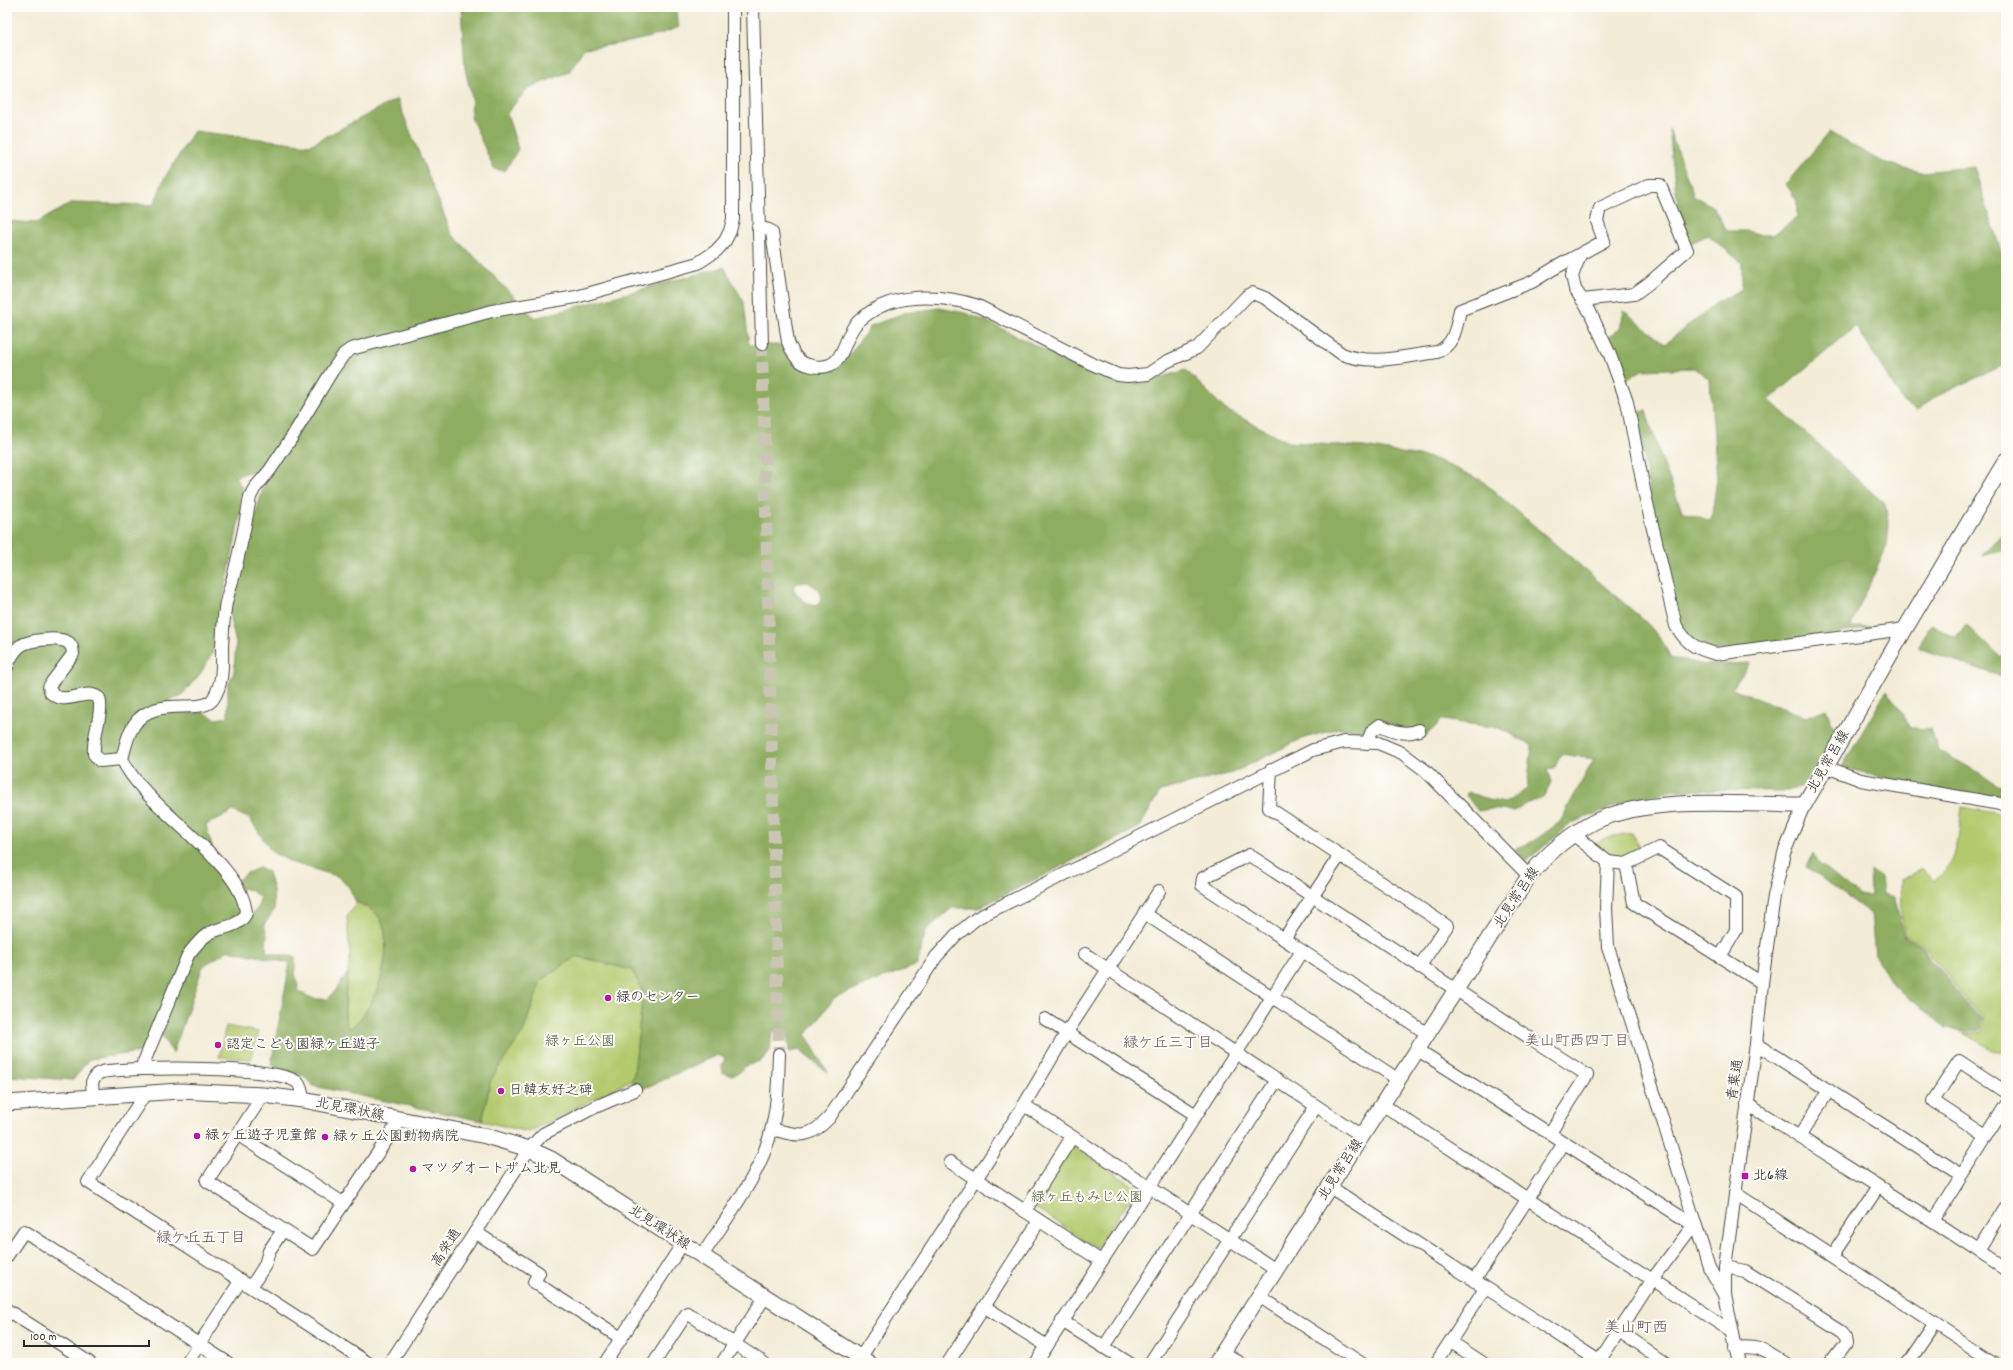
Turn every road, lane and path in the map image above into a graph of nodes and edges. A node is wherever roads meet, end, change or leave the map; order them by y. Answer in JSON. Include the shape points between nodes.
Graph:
{"nodes":[{"id":1,"x":733,"y":7,"type":"edge"},
{"id":2,"x":753,"y":7,"type":"edge"},
{"id":3,"x":758,"y":226,"type":"junction"},
{"id":4,"x":1580,"y":255,"type":"junction"},
{"id":5,"x":1582,"y":300,"type":"junction"},
{"id":6,"x":762,"y":344,"type":"tunnel mouth"},
{"id":7,"x":2006,"y":460,"type":"edge"},
{"id":8,"x":1905,"y":630,"type":"junction"},
{"id":9,"x":7,"y":667,"type":"edge"},
{"id":10,"x":1419,"y":730,"type":"dead end"},
{"id":11,"x":1367,"y":743,"type":"junction"},
{"id":12,"x":122,"y":759,"type":"junction"},
{"id":13,"x":1826,"y":767,"type":"junction"},
{"id":14,"x":1271,"y":770,"type":"junction"},
{"id":15,"x":1804,"y":805,"type":"junction"},
{"id":16,"x":2006,"y":805,"type":"edge"},
{"id":17,"x":1574,"y":835,"type":"junction"},
{"id":18,"x":1340,"y":855,"type":"junction"},
{"id":19,"x":1608,"y":862,"type":"junction"},
{"id":20,"x":1626,"y":864,"type":"junction"},
{"id":21,"x":1528,"y":876,"type":"junction"},
{"id":22,"x":1159,"y":891,"type":"dead end"},
{"id":23,"x":1312,"y":896,"type":"junction"},
{"id":24,"x":1144,"y":913,"type":"junction"},
{"id":25,"x":1284,"y":939,"type":"junction"},
{"id":26,"x":1302,"y":951,"type":"junction"},
{"id":27,"x":1085,"y":954,"type":"dead end"},
{"id":28,"x":1720,"y":957,"type":"junction"},
{"id":29,"x":1419,"y":967,"type":"junction"},
{"id":30,"x":1108,"y":970,"type":"junction"},
{"id":31,"x":1762,"y":983,"type":"junction"},
{"id":32,"x":1456,"y":991,"type":"junction"},
{"id":33,"x":1272,"y":996,"type":"junction"},
{"id":34,"x":1045,"y":1018,"type":"dead end"},
{"id":35,"x":1067,"y":1032,"type":"junction"},
{"id":36,"x":1428,"y":1034,"type":"junction"},
{"id":37,"x":1756,"y":1044,"type":"junction"},
{"id":38,"x":1418,"y":1050,"type":"junction"},
{"id":39,"x":1236,"y":1052,"type":"junction"},
{"id":40,"x":779,"y":1054,"type":"tunnel mouth"},
{"id":41,"x":141,"y":1069,"type":"junction"},
{"id":42,"x":1277,"y":1080,"type":"junction"},
{"id":43,"x":1399,"y":1080,"type":"junction"},
{"id":44,"x":635,"y":1090,"type":"dead end"},
{"id":45,"x":1829,"y":1090,"type":"junction"},
{"id":46,"x":2006,"y":1092,"type":"edge"},
{"id":47,"x":145,"y":1094,"type":"junction"},
{"id":48,"x":262,"y":1095,"type":"junction"},
{"id":49,"x":93,"y":1096,"type":"junction"},
{"id":50,"x":303,"y":1100,"type":"junction"},
{"id":51,"x":7,"y":1103,"type":"edge"},
{"id":52,"x":1747,"y":1104,"type":"junction"},
{"id":53,"x":2006,"y":1104,"type":"edge"},
{"id":54,"x":1024,"y":1105,"type":"junction"},
{"id":55,"x":1383,"y":1105,"type":"junction"},
{"id":56,"x":1316,"y":1106,"type":"junction"},
{"id":57,"x":1196,"y":1115,"type":"junction"},
{"id":58,"x":400,"y":1120,"type":"junction"},
{"id":59,"x":772,"y":1129,"type":"junction"},
{"id":60,"x":1550,"y":1133,"type":"junction"},
{"id":61,"x":237,"y":1134,"type":"junction"},
{"id":62,"x":1362,"y":1136,"type":"junction"},
{"id":63,"x":1986,"y":1136,"type":"junction"},
{"id":64,"x":1072,"y":1137,"type":"junction"},
{"id":65,"x":1799,"y":1137,"type":"junction"},
{"id":66,"x":1564,"y":1143,"type":"junction"},
{"id":67,"x":529,"y":1149,"type":"junction"},
{"id":68,"x":950,"y":1162,"type":"dead end"},
{"id":69,"x":1961,"y":1175,"type":"junction"},
{"id":70,"x":976,"y":1179,"type":"junction"},
{"id":71,"x":1149,"y":1187,"type":"junction"},
{"id":72,"x":1330,"y":1187,"type":"junction"},
{"id":73,"x":1878,"y":1187,"type":"junction"},
{"id":74,"x":1735,"y":1193,"type":"junction"},
{"id":75,"x":1528,"y":1199,"type":"junction"},
{"id":76,"x":343,"y":1204,"type":"junction"},
{"id":77,"x":2006,"y":1208,"type":"edge"},
{"id":78,"x":1025,"y":1211,"type":"junction"},
{"id":79,"x":1190,"y":1213,"type":"junction"},
{"id":80,"x":1039,"y":1221,"type":"junction"},
{"id":81,"x":1933,"y":1221,"type":"junction"},
{"id":82,"x":1693,"y":1224,"type":"junction"},
{"id":83,"x":283,"y":1230,"type":"junction"},
{"id":84,"x":475,"y":1232,"type":"junction"},
{"id":85,"x":1229,"y":1239,"type":"junction"},
{"id":86,"x":683,"y":1243,"type":"junction"},
{"id":87,"x":1979,"y":1251,"type":"junction"},
{"id":88,"x":7,"y":1256,"type":"edge"},
{"id":89,"x":702,"y":1256,"type":"junction"},
{"id":90,"x":1832,"y":1256,"type":"junction"},
{"id":91,"x":1101,"y":1261,"type":"junction"},
{"id":92,"x":1725,"y":1267,"type":"junction"},
{"id":93,"x":2006,"y":1269,"type":"edge"},
{"id":94,"x":1276,"y":1270,"type":"junction"},
{"id":95,"x":1652,"y":1280,"type":"junction"},
{"id":96,"x":1474,"y":1281,"type":"junction"},
{"id":97,"x":246,"y":1283,"type":"junction"},
{"id":98,"x":1485,"y":1288,"type":"junction"},
{"id":99,"x":1725,"y":1295,"type":"junction"},
{"id":100,"x":1259,"y":1296,"type":"junction"},
{"id":101,"x":765,"y":1297,"type":"junction"},
{"id":102,"x":984,"y":1307,"type":"junction"},
{"id":103,"x":7,"y":1310,"type":"edge"},
{"id":104,"x":1062,"y":1321,"type":"junction"},
{"id":105,"x":1934,"y":1323,"type":"junction"},
{"id":106,"x":1619,"y":1331,"type":"junction"},
{"id":107,"x":1731,"y":1331,"type":"junction"},
{"id":108,"x":621,"y":1338,"type":"junction"},
{"id":109,"x":1451,"y":1342,"type":"junction"},
{"id":110,"x":199,"y":1344,"type":"junction"},
{"id":111,"x":735,"y":1344,"type":"junction"},
{"id":112,"x":1047,"y":1346,"type":"junction"},
{"id":113,"x":1104,"y":1347,"type":"junction"},
{"id":114,"x":1735,"y":1348,"type":"junction"},
{"id":115,"x":1220,"y":1358,"type":"edge"},
{"id":116,"x":862,"y":1361,"type":"edge"},
{"id":117,"x":1599,"y":1362,"type":"edge"},
{"id":118,"x":1738,"y":1362,"type":"edge"},
{"id":119,"x":90,"y":1363,"type":"edge"},
{"id":120,"x":188,"y":1363,"type":"edge"},
{"id":121,"x":228,"y":1363,"type":"edge"},
{"id":122,"x":368,"y":1363,"type":"edge"},
{"id":123,"x":391,"y":1363,"type":"edge"},
{"id":124,"x":606,"y":1363,"type":"edge"},
{"id":125,"x":654,"y":1363,"type":"edge"},
{"id":126,"x":722,"y":1363,"type":"edge"},
{"id":127,"x":764,"y":1363,"type":"edge"},
{"id":128,"x":948,"y":1363,"type":"edge"},
{"id":129,"x":1036,"y":1363,"type":"edge"},
{"id":130,"x":1129,"y":1363,"type":"edge"},
{"id":131,"x":1150,"y":1363,"type":"edge"},
{"id":132,"x":1240,"y":1363,"type":"edge"},
{"id":133,"x":1362,"y":1363,"type":"edge"},
{"id":134,"x":1436,"y":1363,"type":"edge"},
{"id":135,"x":1483,"y":1363,"type":"edge"},
{"id":136,"x":1666,"y":1363,"type":"edge"},
{"id":137,"x":1785,"y":1363,"type":"edge"},
{"id":138,"x":1830,"y":1363,"type":"edge"},
{"id":139,"x":1907,"y":1363,"type":"edge"},
{"id":140,"x":1995,"y":1363,"type":"edge"}],
"edges":[{"from":1,"to":12,"type":"street","via":[[733,219],[730,231],[720,246],[704,260],[683,267],[576,297],[492,311],[423,328],[359,346],[344,354],[292,437],[250,497],[225,608],[223,668],[213,700],[195,706],[157,708],[146,714],[135,723]]},
{"from":2,"to":3,"type":"street"},
{"from":3,"to":4,"type":"street","via":[[769,230],[774,239],[788,342],[799,361],[819,367],[832,364],[845,349],[855,325],[869,312],[903,300],[935,298],[961,300],[978,306],[1118,375],[1148,374],[1196,348],[1252,293],[1265,298],[1342,354],[1376,361],[1437,352],[1446,348],[1453,338],[1460,310],[1532,282]]},
{"from":3,"to":6,"type":"street"},
{"from":4,"to":5,"type":"street","via":[[1572,276],[1575,289]]},
{"from":4,"to":5,"type":"street","via":[[1604,241],[1597,221],[1600,208],[1649,185],[1660,185],[1687,250],[1634,294]]},
{"from":5,"to":8,"type":"street","via":[[1610,355],[1627,402],[1645,495],[1676,626],[1689,644],[1716,654],[1725,654]]},
{"from":7,"to":8,"type":"main road","name":"北見常呂線"},
{"from":8,"to":13,"type":"main road","name":"北見常呂線"},
{"from":9,"to":12,"type":"street","via":[[10,657],[16,650],[30,642],[49,639],[69,643],[73,654],[52,682],[51,693],[62,698],[88,694],[94,694],[99,698],[100,712],[93,740],[94,754],[100,761]]},
{"from":10,"to":11,"type":"street","via":[[1410,734],[1380,725],[1372,731]]},
{"from":11,"to":14,"type":"street","via":[[1344,742],[1313,750]]},
{"from":11,"to":21,"type":"street","via":[[1378,743],[1402,753],[1426,771]]},
{"from":12,"to":41,"type":"street","via":[[137,784],[220,863],[241,895],[246,913],[238,923],[200,939],[188,955]]},
{"from":13,"to":15,"type":"main road","name":"北見常呂線"},
{"from":13,"to":16,"type":"street","via":[[1861,780]]},
{"from":14,"to":18,"type":"street","via":[[1269,808]]},
{"from":14,"to":59,"type":"street","via":[[977,918],[956,935],[936,957],[833,1112],[818,1130],[793,1135]]},
{"from":15,"to":17,"type":"main road","name":"北見常呂線","via":[[1653,806],[1596,821]]},
{"from":15,"to":31,"type":"street","name":"青葉通","via":[[1784,853],[1774,896]]},
{"from":17,"to":19,"type":"street"},
{"from":17,"to":21,"type":"main road","name":"北見常呂線","via":[[1553,850]]},
{"from":18,"to":23,"type":"street"},
{"from":18,"to":29,"type":"street","via":[[1447,926]]},
{"from":19,"to":20,"type":"street"},
{"from":19,"to":82,"type":"street","via":[[1608,947]]},
{"from":20,"to":28,"type":"street","via":[[1634,903]]},
{"from":20,"to":28,"type":"street","via":[[1658,848],[1736,897],[1736,930]]},
{"from":21,"to":32,"type":"main road","name":"北見常呂線"},
{"from":22,"to":24,"type":"street"},
{"from":23,"to":25,"type":"street"},
{"from":23,"to":25,"type":"street","via":[[1249,855],[1203,878],[1202,885]]},
{"from":23,"to":29,"type":"street"},
{"from":24,"to":30,"type":"street"},
{"from":24,"to":33,"type":"street"},
{"from":25,"to":26,"type":"street"},
{"from":26,"to":33,"type":"street"},
{"from":26,"to":36,"type":"street"},
{"from":27,"to":30,"type":"street"},
{"from":28,"to":31,"type":"street"},
{"from":29,"to":32,"type":"street"},
{"from":30,"to":35,"type":"street"},
{"from":30,"to":39,"type":"street"},
{"from":31,"to":37,"type":"street","name":"青葉通"},
{"from":32,"to":36,"type":"main road","name":"北見常呂線"},
{"from":32,"to":60,"type":"street","via":[[1587,1075]]},
{"from":33,"to":39,"type":"street"},
{"from":33,"to":43,"type":"street"},
{"from":34,"to":35,"type":"street"},
{"from":35,"to":54,"type":"street"},
{"from":35,"to":57,"type":"street"},
{"from":36,"to":38,"type":"main road","name":"北見常呂線"},
{"from":37,"to":45,"type":"street"},
{"from":37,"to":52,"type":"street","name":"青葉通"},
{"from":38,"to":43,"type":"main road","name":"北見常呂線"},
{"from":38,"to":60,"type":"street"},
{"from":39,"to":42,"type":"street"},
{"from":39,"to":57,"type":"street"},
{"from":40,"to":59,"type":"street","via":[[778,1098]]},
{"from":41,"to":49,"type":"street","via":[[97,1074],[92,1082]]},
{"from":41,"to":50,"type":"street","via":[[257,1071],[279,1075],[297,1083]]},
{"from":42,"to":56,"type":"street"},
{"from":42,"to":79,"type":"street"},
{"from":43,"to":55,"type":"main road","name":"北見常呂線"},
{"from":44,"to":67,"type":"street","name":"高栄通","via":[[543,1134]]},
{"from":45,"to":65,"type":"street"},
{"from":45,"to":69,"type":"street"},
{"from":46,"to":63,"type":"street","via":[[1959,1061],[1933,1101]]},
{"from":47,"to":48,"type":"main road","name":"北見環状線","via":[[191,1091]]},
{"from":47,"to":49,"type":"main road","name":"北見環状線"},
{"from":47,"to":97,"type":"street","via":[[88,1182]]},
{"from":48,"to":50,"type":"main road","name":"北見環状線"},
{"from":48,"to":61,"type":"street"},
{"from":49,"to":51,"type":"main road","name":"北見環状線"},
{"from":50,"to":58,"type":"main road","name":"北見環状線"},
{"from":52,"to":65,"type":"street"},
{"from":52,"to":74,"type":"street","name":"青葉通"},
{"from":53,"to":63,"type":"street"},
{"from":54,"to":64,"type":"street"},
{"from":54,"to":70,"type":"street"},
{"from":55,"to":62,"type":"main road","name":"北見常呂線"},
{"from":55,"to":75,"type":"street"},
{"from":56,"to":62,"type":"street"},
{"from":56,"to":85,"type":"street"},
{"from":57,"to":71,"type":"street"},
{"from":58,"to":67,"type":"main road","name":"北見環状線","via":[[486,1136]]},
{"from":58,"to":76,"type":"street"},
{"from":59,"to":89,"type":"street","via":[[748,1184]]},
{"from":60,"to":66,"type":"street"},
{"from":61,"to":76,"type":"street"},
{"from":61,"to":83,"type":"street","via":[[207,1181]]},
{"from":62,"to":72,"type":"main road","name":"北見常呂線"},
{"from":63,"to":69,"type":"street"},
{"from":64,"to":71,"type":"street"},
{"from":64,"to":78,"type":"street"},
{"from":65,"to":73,"type":"street"},
{"from":66,"to":75,"type":"street"},
{"from":66,"to":82,"type":"street"},
{"from":67,"to":84,"type":"street","name":"高栄通"},
{"from":67,"to":86,"type":"main road","name":"北見環状線","via":[[551,1159]]},
{"from":68,"to":70,"type":"street"},
{"from":69,"to":81,"type":"street"},
{"from":70,"to":78,"type":"street"},
{"from":70,"to":116,"type":"street"},
{"from":71,"to":79,"type":"street"},
{"from":71,"to":91,"type":"street"},
{"from":72,"to":94,"type":"main road","name":"北見常呂線"},
{"from":72,"to":96,"type":"street"},
{"from":73,"to":81,"type":"street"},
{"from":73,"to":90,"type":"street"},
{"from":74,"to":90,"type":"street"},
{"from":74,"to":92,"type":"street","name":"青葉通"},
{"from":75,"to":95,"type":"street"},
{"from":75,"to":96,"type":"street"},
{"from":76,"to":83,"type":"street","via":[[313,1249]]},
{"from":77,"to":87,"type":"street"},
{"from":78,"to":80,"type":"street"},
{"from":79,"to":85,"type":"street"},
{"from":79,"to":113,"type":"street"},
{"from":80,"to":91,"type":"street"},
{"from":80,"to":102,"type":"street"},
{"from":81,"to":87,"type":"street"},
{"from":82,"to":95,"type":"street"},
{"from":82,"to":99,"type":"street","via":[[1709,1267]]},
{"from":83,"to":97,"type":"street","via":[[269,1251],[265,1265]]},
{"from":84,"to":108,"type":"street","via":[[539,1273],[534,1282]]},
{"from":84,"to":123,"type":"street","name":"高栄通"},
{"from":85,"to":94,"type":"street"},
{"from":85,"to":131,"type":"street"},
{"from":86,"to":89,"type":"main road","name":"北見環状線"},
{"from":86,"to":108,"type":"street"},
{"from":87,"to":93,"type":"street"},
{"from":88,"to":110,"type":"street","via":[[24,1231]]},
{"from":89,"to":101,"type":"main road","name":"北見環状線"},
{"from":90,"to":105,"type":"street"},
{"from":91,"to":104,"type":"street"},
{"from":92,"to":99,"type":"street","name":"青葉通"},
{"from":92,"to":138,"type":"street","via":[[1745,1271],[1841,1332],[1846,1343]]},
{"from":94,"to":100,"type":"main road","name":"北見常呂線"},
{"from":95,"to":106,"type":"street"},
{"from":95,"to":107,"type":"street"},
{"from":96,"to":98,"type":"street"},
{"from":97,"to":110,"type":"street"},
{"from":97,"to":122,"type":"street"},
{"from":98,"to":109,"type":"street"},
{"from":98,"to":117,"type":"street"},
{"from":99,"to":107,"type":"street","name":"青葉通"},
{"from":100,"to":115,"type":"main road","name":"北見常呂線"},
{"from":100,"to":133,"type":"street"},
{"from":101,"to":111,"type":"street"},
{"from":101,"to":116,"type":"main road","name":"北見環状線"},
{"from":102,"to":112,"type":"street"},
{"from":102,"to":128,"type":"street"},
{"from":103,"to":119,"type":"street"},
{"from":104,"to":112,"type":"street"},
{"from":104,"to":113,"type":"street"},
{"from":105,"to":139,"type":"street"},
{"from":105,"to":140,"type":"street"},
{"from":106,"to":117,"type":"street"},
{"from":106,"to":136,"type":"street"},
{"from":107,"to":114,"type":"street","name":"青葉通"},
{"from":108,"to":124,"type":"street"},
{"from":109,"to":134,"type":"street"},
{"from":109,"to":135,"type":"street"},
{"from":110,"to":120,"type":"street"},
{"from":110,"to":121,"type":"street"},
{"from":111,"to":125,"type":"street","via":[[687,1313]]},
{"from":111,"to":126,"type":"street"},
{"from":111,"to":127,"type":"street"},
{"from":112,"to":129,"type":"street"},
{"from":113,"to":130,"type":"street"},
{"from":114,"to":118,"type":"street","name":"青葉通"},
{"from":114,"to":137,"type":"street","via":[[1751,1346]]},
{"from":115,"to":132,"type":"street"}]}
